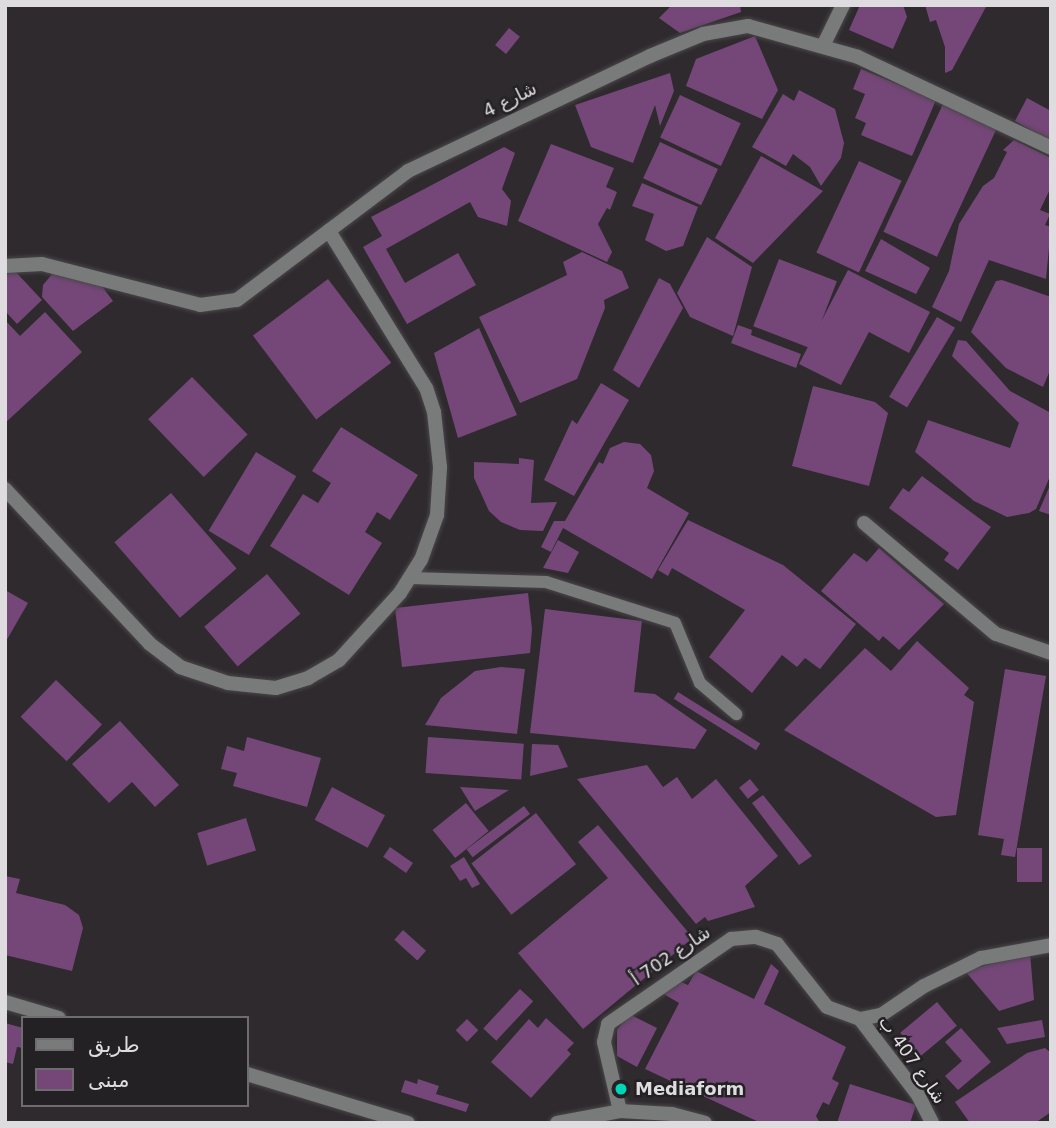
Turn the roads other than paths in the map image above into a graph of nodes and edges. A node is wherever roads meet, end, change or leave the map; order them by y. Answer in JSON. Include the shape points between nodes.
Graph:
{"nodes":[{"id":1,"x":843,"y":5,"type":"edge"},
{"id":2,"x":822,"y":46,"type":"junction"},
{"id":3,"x":1051,"y":148,"type":"edge"},
{"id":4,"x":328,"y":231,"type":"junction"},
{"id":5,"x":5,"y":266,"type":"edge"},
{"id":6,"x":5,"y":489,"type":"edge"},
{"id":7,"x":864,"y":523,"type":"dead end"},
{"id":8,"x":410,"y":578,"type":"junction"},
{"id":9,"x":1051,"y":653,"type":"edge"},
{"id":10,"x":736,"y":714,"type":"dead end"},
{"id":11,"x":1051,"y":945,"type":"edge"},
{"id":12,"x":5,"y":1002,"type":"edge"},
{"id":13,"x":52,"y":1016,"type":"edge"},
{"id":14,"x":860,"y":1019,"type":"junction"},
{"id":15,"x":248,"y":1074,"type":"edge"},
{"id":16,"x":620,"y":1111,"type":"junction"},
{"id":17,"x":408,"y":1123,"type":"edge"},
{"id":18,"x":557,"y":1123,"type":"edge"},
{"id":19,"x":705,"y":1123,"type":"edge"},
{"id":20,"x":932,"y":1123,"type":"edge"}],
"edges":[{"from":1,"to":2,"type":"street"},
{"from":2,"to":3,"type":"street","name":"شارع 4","via":[[896,72]]},
{"from":2,"to":4,"type":"street","name":"شارع 4","via":[[748,26],[703,34],[408,171]]},
{"from":4,"to":5,"type":"street","name":"شارع 4","via":[[251,292],[218,305],[151,296],[42,264]]},
{"from":4,"to":8,"type":"street","via":[[415,367],[434,412],[440,467],[437,515]]},
{"from":6,"to":8,"type":"street","via":[[165,658],[228,683],[276,688],[323,671],[351,649]]},
{"from":7,"to":9,"type":"street","via":[[996,635]]},
{"from":8,"to":10,"type":"lane","via":[[546,582],[675,623],[700,683]]},
{"from":11,"to":14,"type":"street","via":[[981,958],[924,986],[881,1015]]},
{"from":12,"to":13,"type":"street"},
{"from":14,"to":16,"type":"street","name":"شارع 702 أ","via":[[827,1007],[777,944],[756,937],[715,946],[608,1024],[604,1042]]},
{"from":14,"to":20,"type":"street","name":"شارع 407 ب","via":[[918,1095]]},
{"from":15,"to":17,"type":"street"},
{"from":16,"to":18,"type":"street"},
{"from":16,"to":19,"type":"street","via":[[672,1114]]}]}
